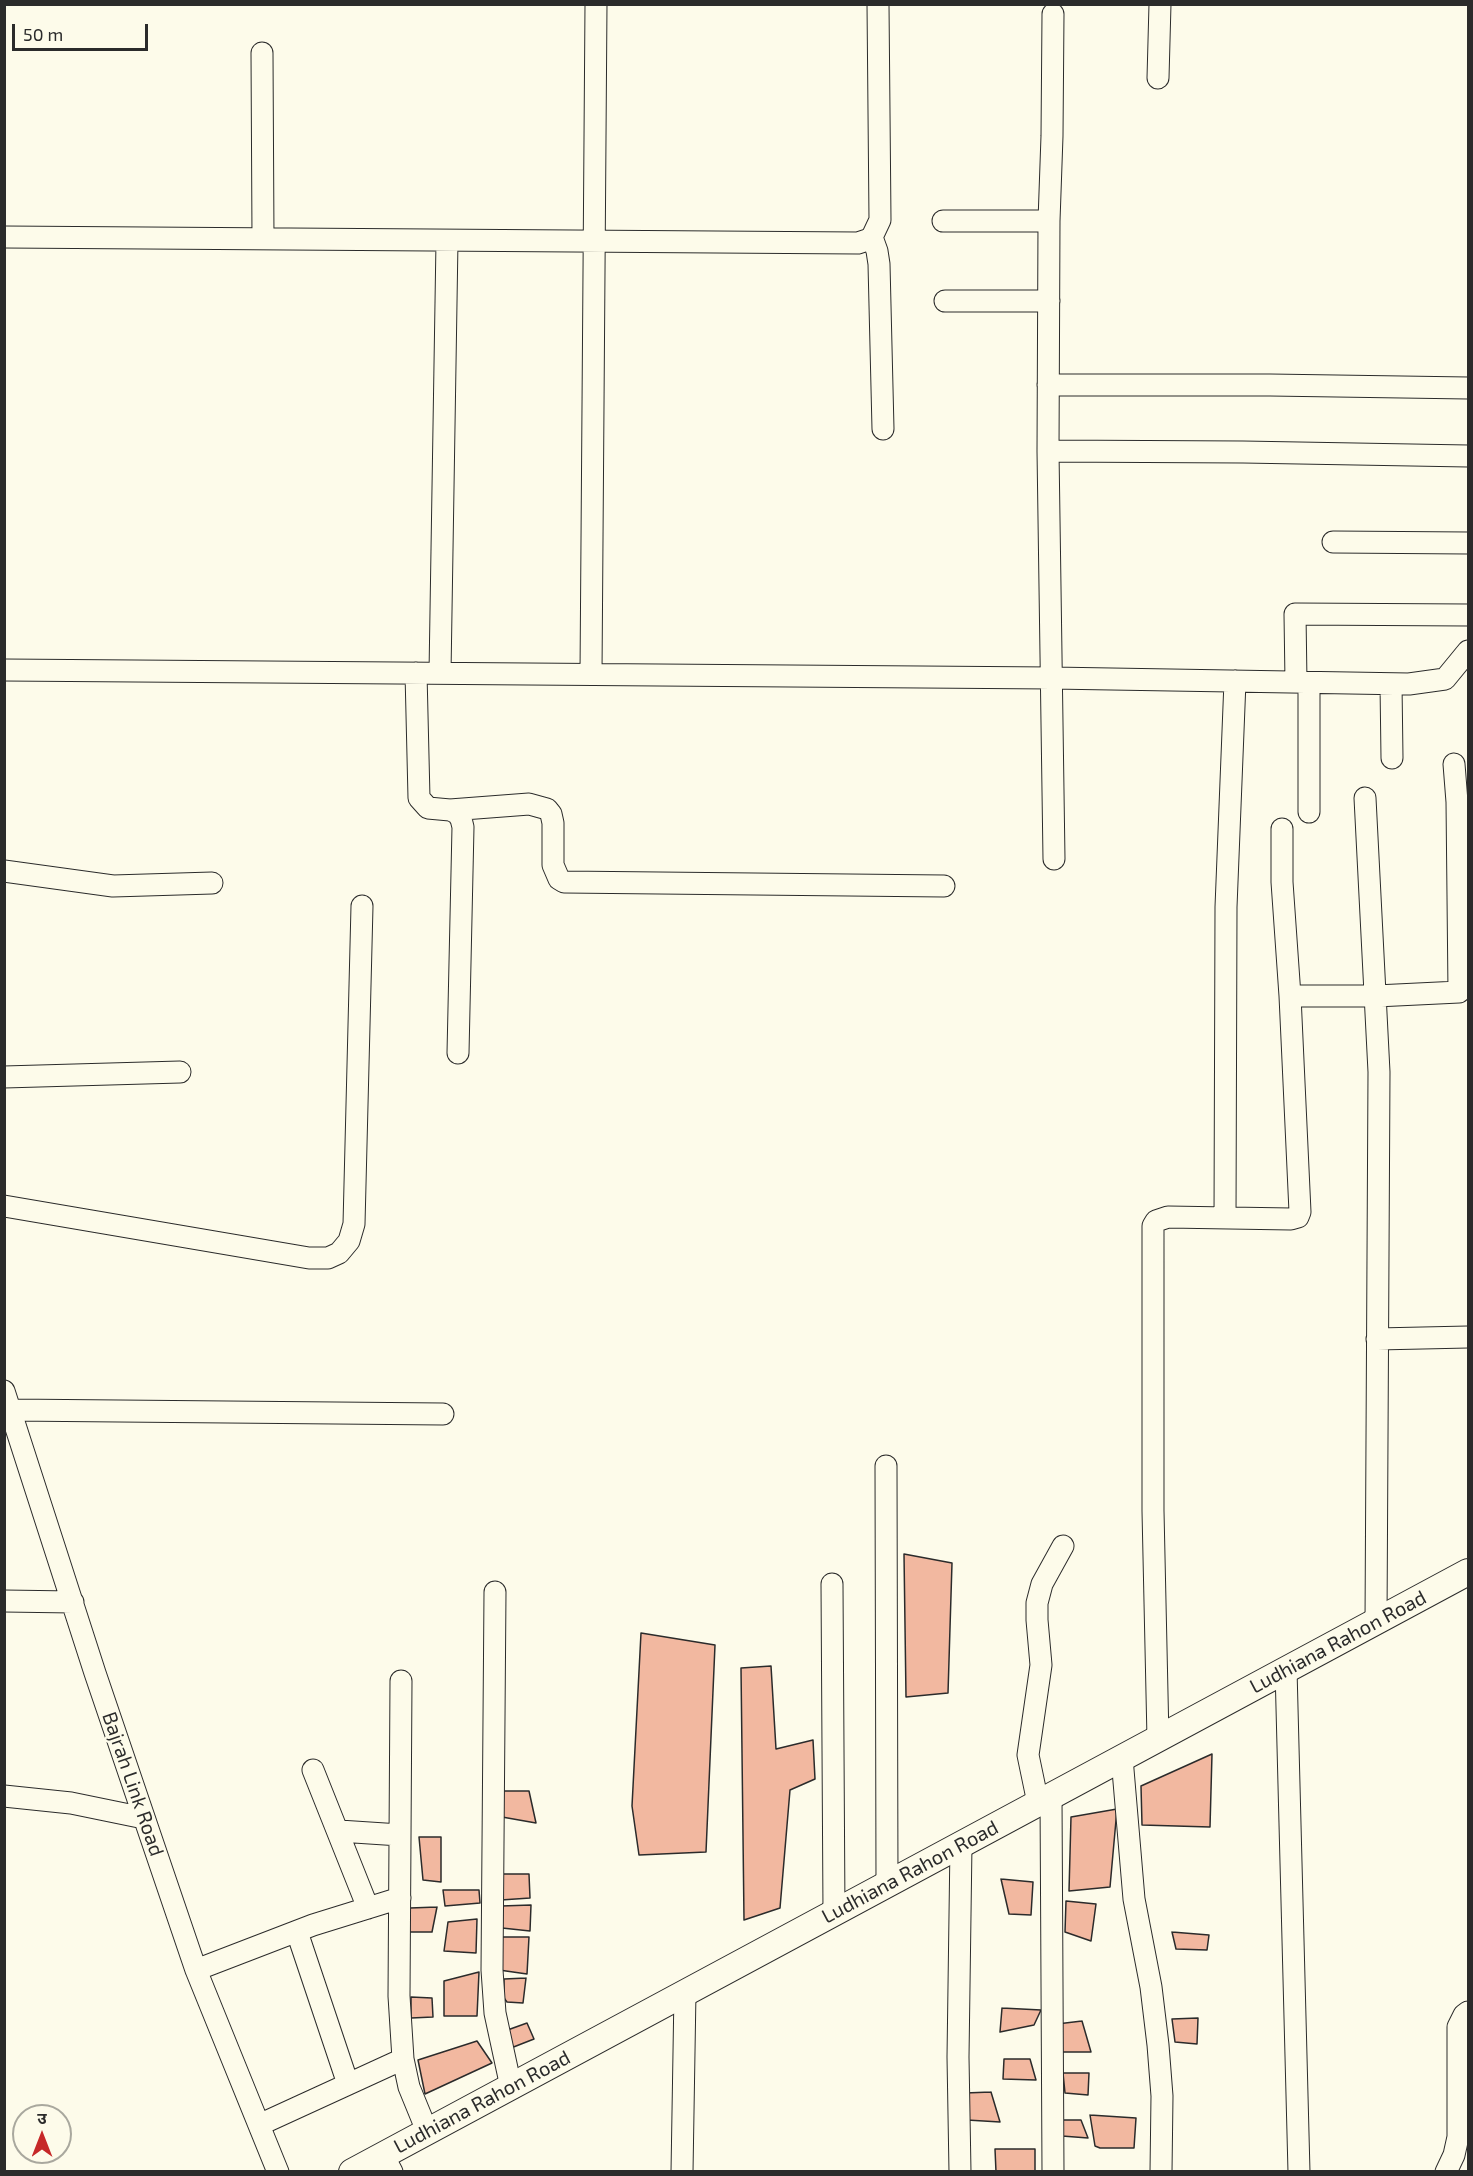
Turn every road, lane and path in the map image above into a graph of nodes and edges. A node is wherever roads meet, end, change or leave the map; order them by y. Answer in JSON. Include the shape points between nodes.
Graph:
{"nodes":[{"id":1,"x":596,"y":4,"type":"edge"},
{"id":2,"x":878,"y":4,"type":"edge"},
{"id":3,"x":1160,"y":4,"type":"edge"},
{"id":4,"x":1053,"y":14,"type":"dead end"},
{"id":5,"x":262,"y":53,"type":"dead end"},
{"id":6,"x":1158,"y":78,"type":"dead end"},
{"id":7,"x":943,"y":221,"type":"dead end"},
{"id":8,"x":1049,"y":221,"type":"junction"},
{"id":9,"x":4,"y":237,"type":"edge"},
{"id":10,"x":872,"y":237,"type":"junction"},
{"id":11,"x":263,"y":239,"type":"junction"},
{"id":12,"x":447,"y":241,"type":"junction"},
{"id":13,"x":595,"y":242,"type":"junction"},
{"id":14,"x":1049,"y":301,"type":"junction"},
{"id":15,"x":945,"y":302,"type":"dead end"},
{"id":16,"x":1048,"y":386,"type":"junction"},
{"id":17,"x":1468,"y":388,"type":"edge"},
{"id":18,"x":883,"y":429,"type":"dead end"},
{"id":19,"x":1048,"y":451,"type":"junction"},
{"id":20,"x":1468,"y":456,"type":"edge"},
{"id":21,"x":1333,"y":542,"type":"dead end"},
{"id":22,"x":1468,"y":543,"type":"edge"},
{"id":23,"x":1468,"y":615,"type":"edge"},
{"id":24,"x":1468,"y":651,"type":"edge"},
{"id":25,"x":4,"y":670,"type":"edge"},
{"id":26,"x":416,"y":673,"type":"junction"},
{"id":27,"x":440,"y":673,"type":"junction"},
{"id":28,"x":591,"y":675,"type":"junction"},
{"id":29,"x":1052,"y":678,"type":"junction"},
{"id":30,"x":1234,"y":681,"type":"junction"},
{"id":31,"x":1302,"y":682,"type":"junction"},
{"id":32,"x":1391,"y":684,"type":"junction"},
{"id":33,"x":1392,"y":758,"type":"dead end"},
{"id":34,"x":1454,"y":764,"type":"dead end"},
{"id":35,"x":1365,"y":798,"type":"dead end"},
{"id":36,"x":450,"y":810,"type":"junction"},
{"id":37,"x":1309,"y":812,"type":"dead end"},
{"id":38,"x":1282,"y":829,"type":"dead end"},
{"id":39,"x":1054,"y":859,"type":"dead end"},
{"id":40,"x":4,"y":871,"type":"edge"},
{"id":41,"x":212,"y":883,"type":"dead end"},
{"id":42,"x":944,"y":886,"type":"dead end"},
{"id":43,"x":362,"y":906,"type":"dead end"},
{"id":44,"x":1290,"y":996,"type":"junction"},
{"id":45,"x":1376,"y":996,"type":"junction"},
{"id":46,"x":458,"y":1053,"type":"dead end"},
{"id":47,"x":180,"y":1072,"type":"dead end"},
{"id":48,"x":4,"y":1077,"type":"edge"},
{"id":49,"x":4,"y":1206,"type":"edge"},
{"id":50,"x":1225,"y":1218,"type":"junction"},
{"id":51,"x":1468,"y":1337,"type":"edge"},
{"id":52,"x":1377,"y":1339,"type":"junction"},
{"id":53,"x":7,"y":1401,"type":"edge"},
{"id":54,"x":442,"y":1414,"type":"dead end"},
{"id":55,"x":886,"y":1466,"type":"dead end"},
{"id":56,"x":1063,"y":1546,"type":"dead end"},
{"id":57,"x":1468,"y":1572,"type":"edge"},
{"id":58,"x":832,"y":1584,"type":"dead end"},
{"id":59,"x":495,"y":1592,"type":"dead end"},
{"id":60,"x":4,"y":1601,"type":"edge"},
{"id":61,"x":73,"y":1602,"type":"junction"},
{"id":62,"x":1376,"y":1622,"type":"junction"},
{"id":63,"x":1286,"y":1669,"type":"junction"},
{"id":64,"x":401,"y":1681,"type":"dead end"},
{"id":65,"x":1158,"y":1739,"type":"junction"},
{"id":66,"x":1122,"y":1758,"type":"junction"},
{"id":67,"x":313,"y":1770,"type":"dead end"},
{"id":68,"x":4,"y":1796,"type":"edge"},
{"id":69,"x":1045,"y":1800,"type":"junction"},
{"id":70,"x":144,"y":1818,"type":"junction"},
{"id":71,"x":339,"y":1832,"type":"junction"},
{"id":72,"x":400,"y":1835,"type":"junction"},
{"id":73,"x":961,"y":1844,"type":"junction"},
{"id":74,"x":887,"y":1884,"type":"junction"},
{"id":75,"x":400,"y":1898,"type":"junction"},
{"id":76,"x":368,"y":1908,"type":"junction"},
{"id":77,"x":834,"y":1913,"type":"junction"},
{"id":78,"x":297,"y":1932,"type":"junction"},
{"id":79,"x":196,"y":1970,"type":"junction"},
{"id":80,"x":685,"y":1992,"type":"junction"},
{"id":81,"x":1468,"y":2012,"type":"edge"},
{"id":82,"x":403,"y":2059,"type":"junction"},
{"id":83,"x":348,"y":2084,"type":"junction"},
{"id":84,"x":510,"y":2086,"type":"junction"},
{"id":85,"x":259,"y":2125,"type":"junction"},
{"id":86,"x":427,"y":2131,"type":"junction"},
{"id":87,"x":387,"y":2163,"type":"edge"},
{"id":88,"x":278,"y":2172,"type":"edge"},
{"id":89,"x":352,"y":2172,"type":"edge"},
{"id":90,"x":682,"y":2172,"type":"edge"},
{"id":91,"x":960,"y":2172,"type":"edge"},
{"id":92,"x":1053,"y":2172,"type":"edge"},
{"id":93,"x":1161,"y":2172,"type":"edge"},
{"id":94,"x":1299,"y":2172,"type":"edge"},
{"id":95,"x":1446,"y":2172,"type":"edge"}],
"edges":[{"from":1,"to":13,"type":"street"},
{"from":2,"to":10,"type":"street","via":[[880,220]]},
{"from":3,"to":6,"type":"street"},
{"from":4,"to":8,"type":"street"},
{"from":5,"to":11,"type":"street"},
{"from":7,"to":8,"type":"street"},
{"from":8,"to":14,"type":"street"},
{"from":9,"to":11,"type":"street"},
{"from":10,"to":13,"type":"street","via":[[858,243]]},
{"from":10,"to":18,"type":"street","via":[[879,264]]},
{"from":11,"to":12,"type":"street"},
{"from":12,"to":13,"type":"street"},
{"from":12,"to":27,"type":"street"},
{"from":13,"to":28,"type":"street"},
{"from":14,"to":15,"type":"street"},
{"from":14,"to":16,"type":"street"},
{"from":16,"to":17,"type":"street"},
{"from":16,"to":19,"type":"street"},
{"from":19,"to":20,"type":"street"},
{"from":19,"to":29,"type":"street"},
{"from":21,"to":22,"type":"street"},
{"from":23,"to":31,"type":"street","via":[[1295,614]]},
{"from":24,"to":32,"type":"street","via":[[1445,679]]},
{"from":25,"to":26,"type":"street"},
{"from":26,"to":27,"type":"street"},
{"from":26,"to":36,"type":"street","via":[[419,798],[428,808]]},
{"from":27,"to":28,"type":"street"},
{"from":28,"to":29,"type":"street"},
{"from":29,"to":30,"type":"street"},
{"from":29,"to":39,"type":"street"},
{"from":30,"to":31,"type":"street"},
{"from":30,"to":50,"type":"street","via":[[1226,907]]},
{"from":31,"to":32,"type":"street"},
{"from":31,"to":37,"type":"street"},
{"from":32,"to":33,"type":"street"},
{"from":34,"to":45,"type":"street","via":[[1459,992]]},
{"from":35,"to":45,"type":"street"},
{"from":36,"to":42,"type":"street","via":[[529,804],[547,809],[553,823],[553,865],[564,882]]},
{"from":36,"to":46,"type":"street","via":[[461,819],[464,835]]},
{"from":38,"to":44,"type":"street"},
{"from":40,"to":41,"type":"street","via":[[113,886]]},
{"from":43,"to":49,"type":"street","via":[[354,1224],[349,1241],[339,1253],[328,1258],[309,1258]]},
{"from":44,"to":45,"type":"street"},
{"from":44,"to":50,"type":"street","via":[[1300,1212],[1291,1220]]},
{"from":45,"to":52,"type":"street"},
{"from":47,"to":48,"type":"street"},
{"from":50,"to":65,"type":"street","via":[[1168,1217],[1153,1226]]},
{"from":51,"to":52,"type":"street"},
{"from":52,"to":62,"type":"street"},
{"from":53,"to":54,"type":"street"},
{"from":53,"to":61,"type":"street","name":"Bajrah Link Road"},
{"from":55,"to":74,"type":"street"},
{"from":56,"to":69,"type":"street","via":[[1042,1584],[1037,1603],[1041,1665],[1028,1755]]},
{"from":57,"to":62,"type":"main road","name":"Ludhiana Rahon Road"},
{"from":58,"to":77,"type":"street"},
{"from":59,"to":84,"type":"street","via":[[492,1970],[495,2013]]},
{"from":60,"to":61,"type":"street"},
{"from":61,"to":70,"type":"street","name":"Bajrah Link Road"},
{"from":62,"to":63,"type":"main road","name":"Ludhiana Rahon Road"},
{"from":63,"to":65,"type":"main road","name":"Ludhiana Rahon Road"},
{"from":63,"to":94,"type":"street"},
{"from":64,"to":72,"type":"street"},
{"from":65,"to":66,"type":"main road","name":"Ludhiana Rahon Road"},
{"from":66,"to":69,"type":"main road","name":"Ludhiana Rahon Road"},
{"from":66,"to":93,"type":"street","via":[[1134,1899],[1158,2045]]},
{"from":67,"to":71,"type":"street"},
{"from":68,"to":70,"type":"street","via":[[71,1803]]},
{"from":69,"to":73,"type":"main road","name":"Ludhiana Rahon Road"},
{"from":69,"to":92,"type":"street"},
{"from":70,"to":79,"type":"street","name":"Bajrah Link Road"},
{"from":71,"to":72,"type":"street"},
{"from":71,"to":76,"type":"street"},
{"from":72,"to":75,"type":"street"},
{"from":73,"to":74,"type":"main road","name":"Ludhiana Rahon Road"},
{"from":73,"to":91,"type":"street"},
{"from":74,"to":77,"type":"main road","name":"Ludhiana Rahon Road"},
{"from":75,"to":76,"type":"street"},
{"from":75,"to":82,"type":"street"},
{"from":76,"to":78,"type":"street"},
{"from":77,"to":80,"type":"main road","name":"Ludhiana Rahon Road"},
{"from":78,"to":79,"type":"street"},
{"from":78,"to":83,"type":"street"},
{"from":79,"to":85,"type":"street","name":"Bajrah Link Road"},
{"from":80,"to":84,"type":"main road","name":"Ludhiana Rahon Road"},
{"from":80,"to":90,"type":"street"},
{"from":81,"to":95,"type":"street","via":[[1458,2027],[1458,2138]]},
{"from":82,"to":83,"type":"street"},
{"from":82,"to":86,"type":"street"},
{"from":83,"to":85,"type":"street"},
{"from":84,"to":86,"type":"main road","name":"Ludhiana Rahon Road"},
{"from":85,"to":88,"type":"street","name":"Bajrah Link Road"},
{"from":86,"to":87,"type":"main road","name":"Ludhiana Rahon Road"},
{"from":87,"to":89,"type":"main road","name":"Ludhiana Rahon Road"}]}
